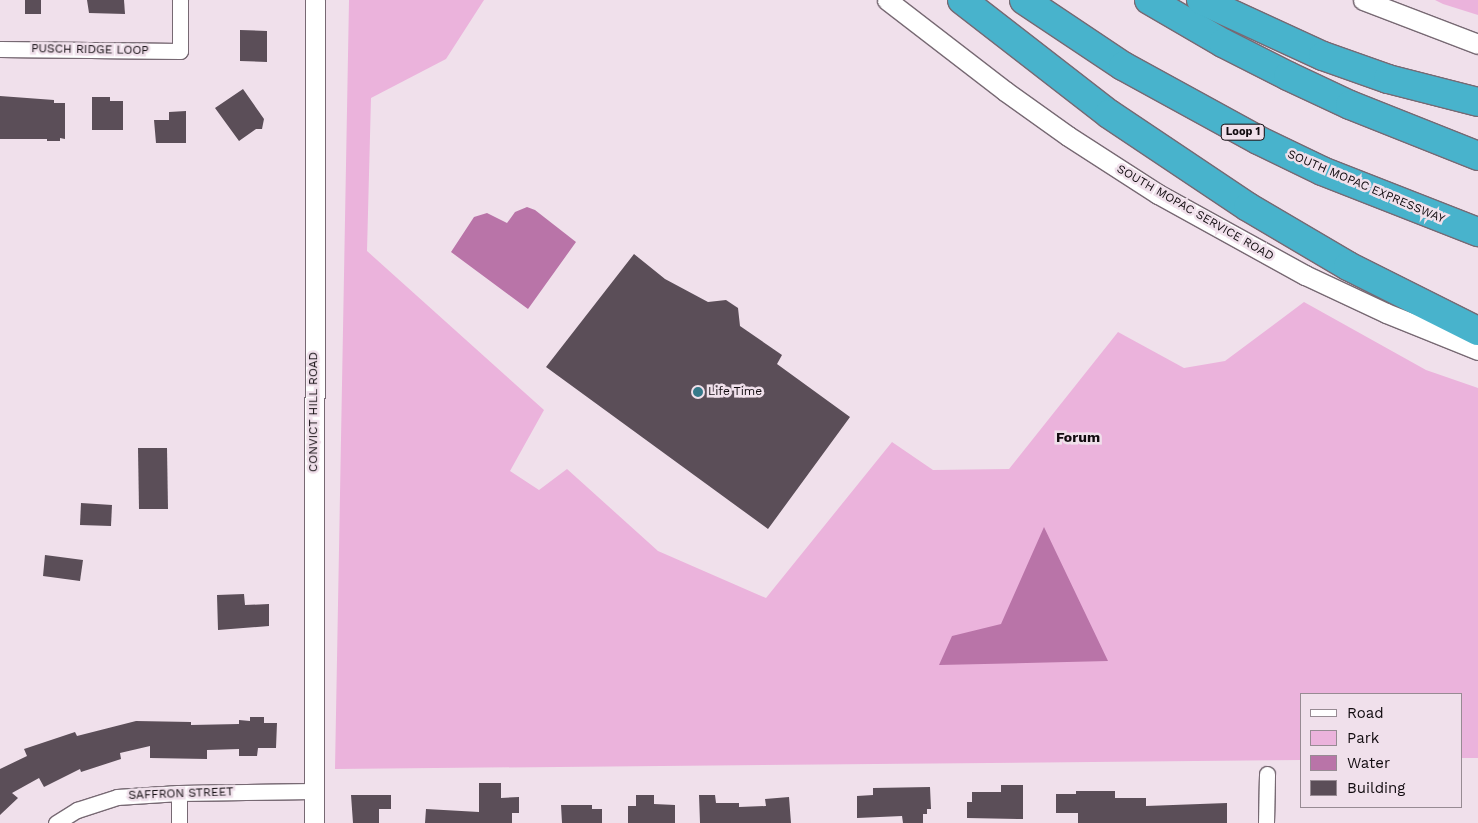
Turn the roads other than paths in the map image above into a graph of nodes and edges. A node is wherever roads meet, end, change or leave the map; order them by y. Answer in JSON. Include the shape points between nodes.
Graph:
{"nodes":[{"id":1,"x":180,"y":0,"type":"edge"},
{"id":2,"x":315,"y":0,"type":"edge"},
{"id":3,"x":887,"y":0,"type":"edge"},
{"id":4,"x":962,"y":0,"type":"edge"},
{"id":5,"x":1024,"y":0,"type":"edge"},
{"id":6,"x":1149,"y":0,"type":"edge"},
{"id":7,"x":1201,"y":0,"type":"edge"},
{"id":8,"x":1363,"y":0,"type":"edge"},
{"id":9,"x":1478,"y":44,"type":"edge"},
{"id":10,"x":0,"y":49,"type":"edge"},
{"id":11,"x":1478,"y":102,"type":"edge"},
{"id":12,"x":1478,"y":156,"type":"edge"},
{"id":13,"x":1478,"y":232,"type":"edge"},
{"id":14,"x":1478,"y":331,"type":"edge"},
{"id":15,"x":1478,"y":350,"type":"edge"},
{"id":16,"x":1267,"y":774,"type":"dead end"},
{"id":17,"x":313,"y":791,"type":"junction"},
{"id":18,"x":179,"y":793,"type":"junction"},
{"id":19,"x":56,"y":823,"type":"edge"},
{"id":20,"x":179,"y":823,"type":"edge"},
{"id":21,"x":314,"y":823,"type":"edge"},
{"id":22,"x":1266,"y":823,"type":"edge"}],
"edges":[{"from":1,"to":10,"type":"street","name":"PUSCH RIDGE LOOP","via":[[180,51]]},
{"from":2,"to":17,"type":"street","name":"CONVICT HILL ROAD"},
{"from":3,"to":15,"type":"street","name":"SOUTH MOPAC SERVICE ROAD","via":[[1005,91],[1158,194],[1305,275]]},
{"from":4,"to":14,"type":"highway","via":[[1109,114],[1248,207],[1348,266]]},
{"from":5,"to":13,"type":"highway","name":"SOUTH MOPAC EXPRESSWAY","number":"Loop 1","via":[[1123,66],[1258,140],[1322,171]]},
{"from":6,"to":12,"type":"highway","via":[[1288,76],[1350,105]]},
{"from":7,"to":11,"type":"highway","via":[[1323,56],[1388,79]]},
{"from":8,"to":9,"type":"street"},
{"from":16,"to":22,"type":"street"},
{"from":17,"to":18,"type":"street","name":"SAFFRON STREET"},
{"from":17,"to":21,"type":"street","name":"CONVICT HILL ROAD"},
{"from":18,"to":19,"type":"street","name":"SAFFRON STREET","via":[[117,797],[77,810]]},
{"from":18,"to":20,"type":"street"}]}
